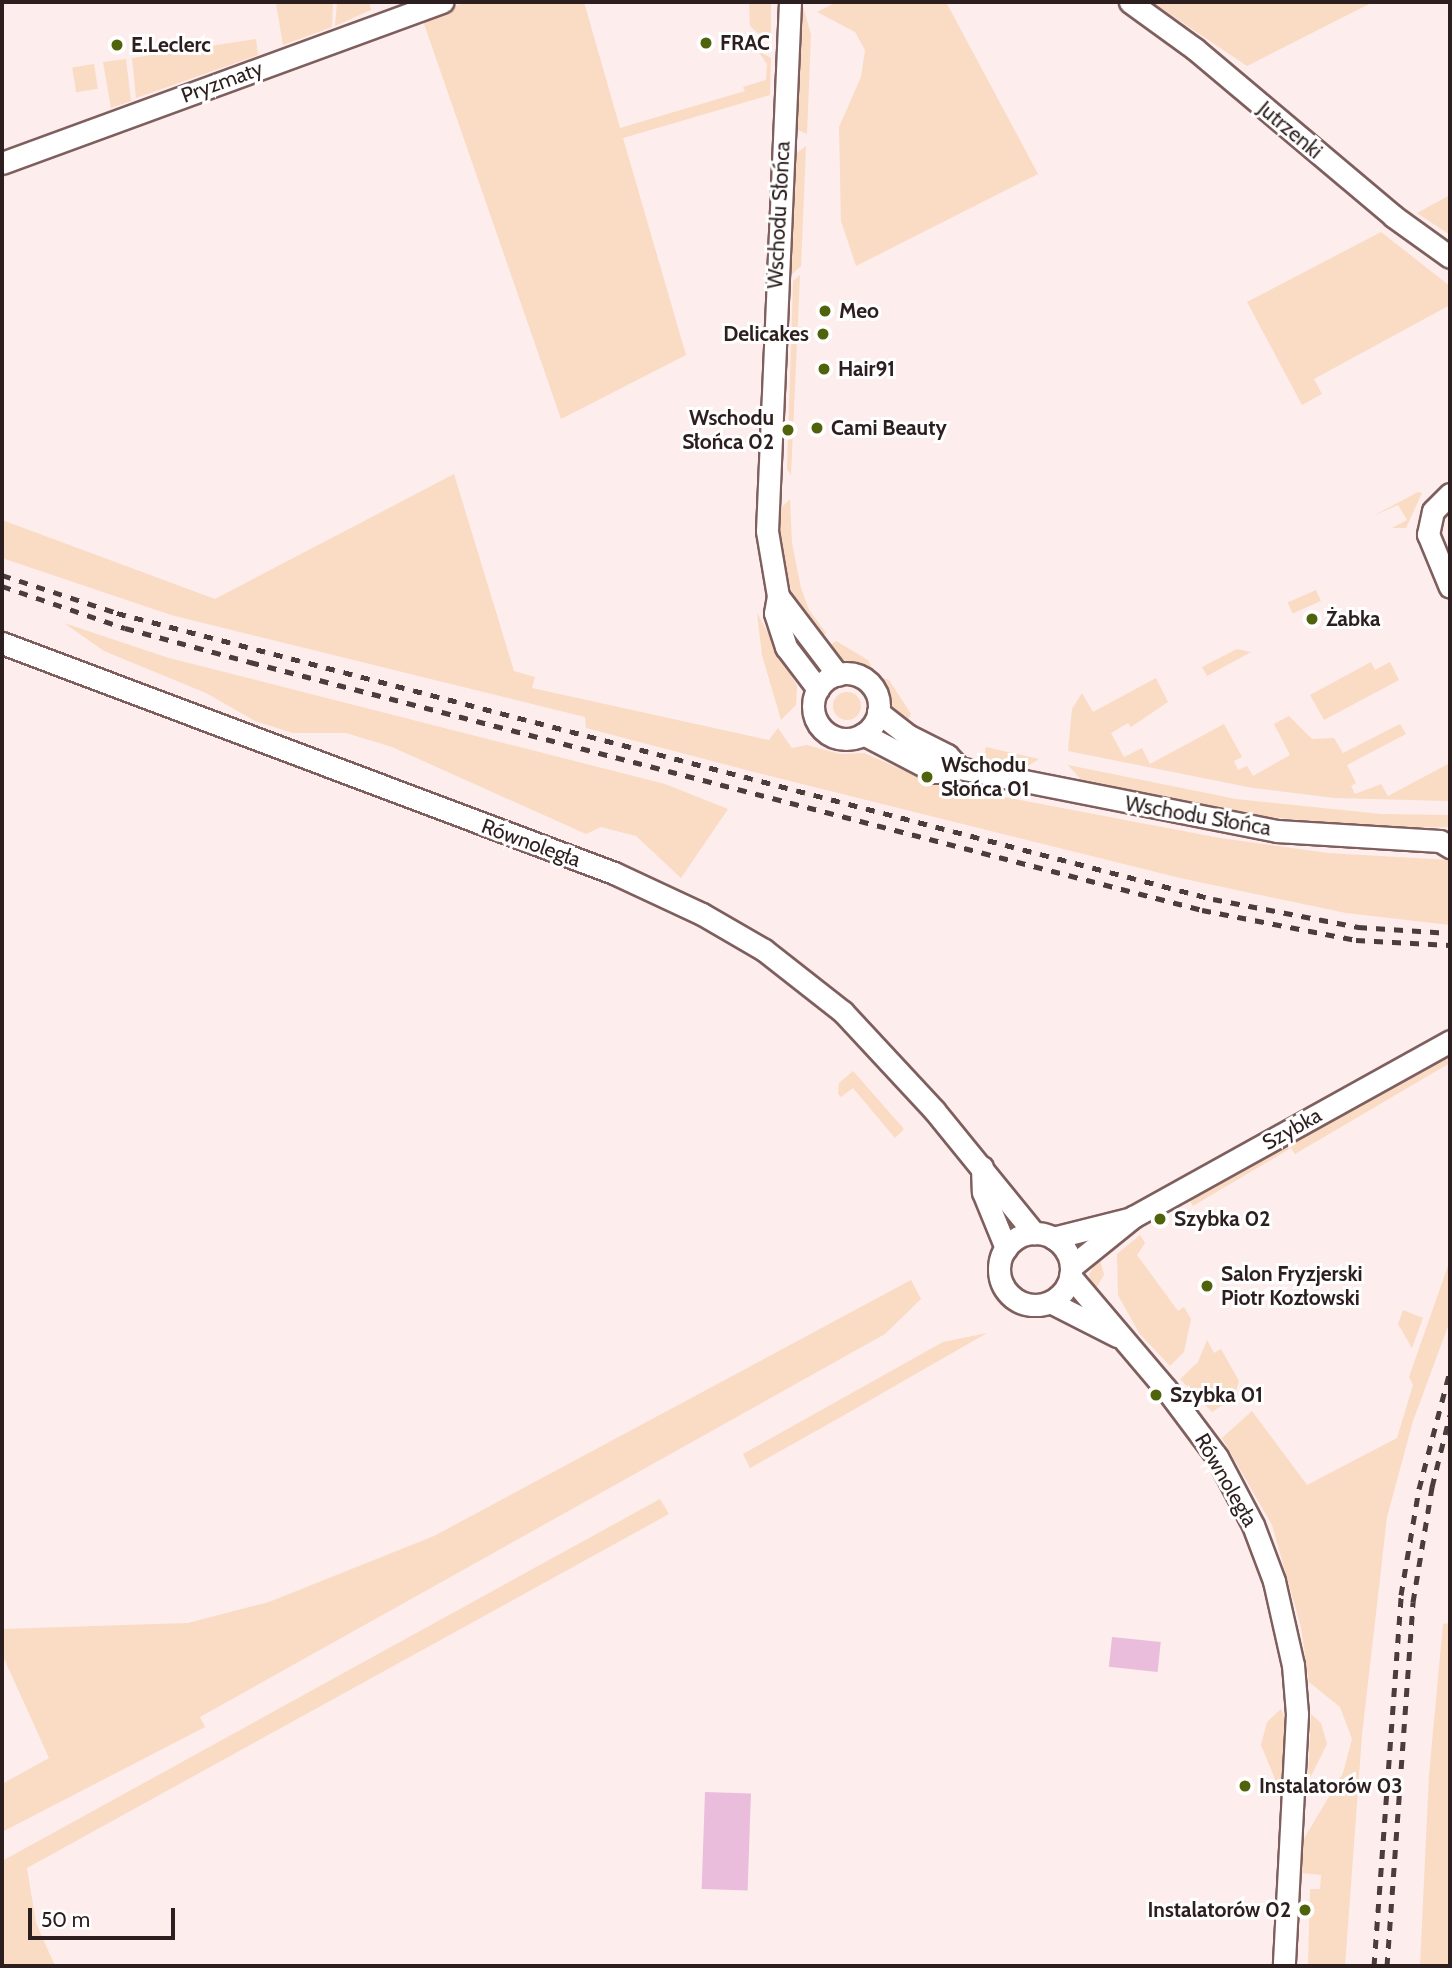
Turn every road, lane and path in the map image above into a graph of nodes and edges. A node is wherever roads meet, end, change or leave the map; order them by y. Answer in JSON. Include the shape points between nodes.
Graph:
{"nodes":[{"id":1,"x":442,"y":2,"type":"edge"},
{"id":2,"x":790,"y":2,"type":"edge"},
{"id":3,"x":1130,"y":2,"type":"edge"},
{"id":4,"x":2,"y":163,"type":"edge"},
{"id":5,"x":1450,"y":257,"type":"edge"},
{"id":6,"x":1450,"y":495,"type":"edge"},
{"id":7,"x":1450,"y":587,"type":"edge"},
{"id":8,"x":778,"y":596,"type":"junction"},
{"id":9,"x":2,"y":643,"type":"edge"},
{"id":10,"x":838,"y":675,"type":"junction"},
{"id":11,"x":818,"y":689,"type":"junction"},
{"id":12,"x":878,"y":712,"type":"junction"},
{"id":13,"x":863,"y":734,"type":"junction"},
{"id":14,"x":959,"y":768,"type":"junction"},
{"id":15,"x":1447,"y":842,"type":"edge"},
{"id":16,"x":1450,"y":1041,"type":"edge"},
{"id":17,"x":982,"y":1167,"type":"junction"},
{"id":18,"x":1133,"y":1217,"type":"junction"},
{"id":19,"x":1043,"y":1236,"type":"junction"},
{"id":20,"x":1006,"y":1248,"type":"junction"},
{"id":21,"x":1071,"y":1272,"type":"junction"},
{"id":22,"x":1051,"y":1302,"type":"junction"},
{"id":23,"x":1127,"y":1340,"type":"junction"},
{"id":24,"x":1284,"y":1966,"type":"edge"}],
"edges":[{"from":1,"to":4,"type":"street","name":"Pryzmaty"},
{"from":2,"to":8,"type":"street","name":"Wschodu Słońca","via":[[767,531]]},
{"from":3,"to":5,"type":"street","name":"Jutrzenki","via":[[1195,49],[1393,216]]},
{"from":6,"to":7,"type":"street","via":[[1433,511],[1428,534]]},
{"from":8,"to":10,"type":"street","name":"Wschodu Słońca"},
{"from":8,"to":11,"type":"street","name":"Wschodu Słońca","via":[[775,613],[786,647]]},
{"from":9,"to":17,"type":"street","name":"Równoległa","via":[[614,873],[702,914],[764,950],[843,1012]]},
{"from":10,"to":11,"type":"street"},
{"from":10,"to":12,"type":"street","via":[[854,675],[869,683]]},
{"from":11,"to":13,"type":"street","via":[[814,713],[822,728],[843,739]]},
{"from":12,"to":13,"type":"street"},
{"from":12,"to":14,"type":"street","name":"Wschodu Słońca","via":[[907,735],[947,755]]},
{"from":13,"to":14,"type":"street","name":"Wschodu Słońca","via":[[927,770],[946,774]]},
{"from":14,"to":15,"type":"street","name":"Wschodu Słońca","via":[[1219,822],[1354,838]]},
{"from":16,"to":18,"type":"street","name":"Szybka"},
{"from":17,"to":19,"type":"street","name":"Równoległa"},
{"from":17,"to":20,"type":"street","via":[[982,1192]]},
{"from":18,"to":19,"type":"street","name":"Szybka"},
{"from":18,"to":21,"type":"street","name":"Szybka"},
{"from":19,"to":20,"type":"street","via":[[1018,1238]]},
{"from":19,"to":21,"type":"street","via":[[1066,1250]]},
{"from":20,"to":22,"type":"street","via":[[999,1270],[1009,1294],[1029,1304]]},
{"from":21,"to":22,"type":"street"},
{"from":21,"to":23,"type":"street","name":"Równoległa"},
{"from":22,"to":23,"type":"street","name":"Równoległa"},
{"from":23,"to":24,"type":"street","name":"Równoległa","via":[[1203,1436],[1236,1490],[1264,1552],[1288,1639],[1297,1744]]}]}
